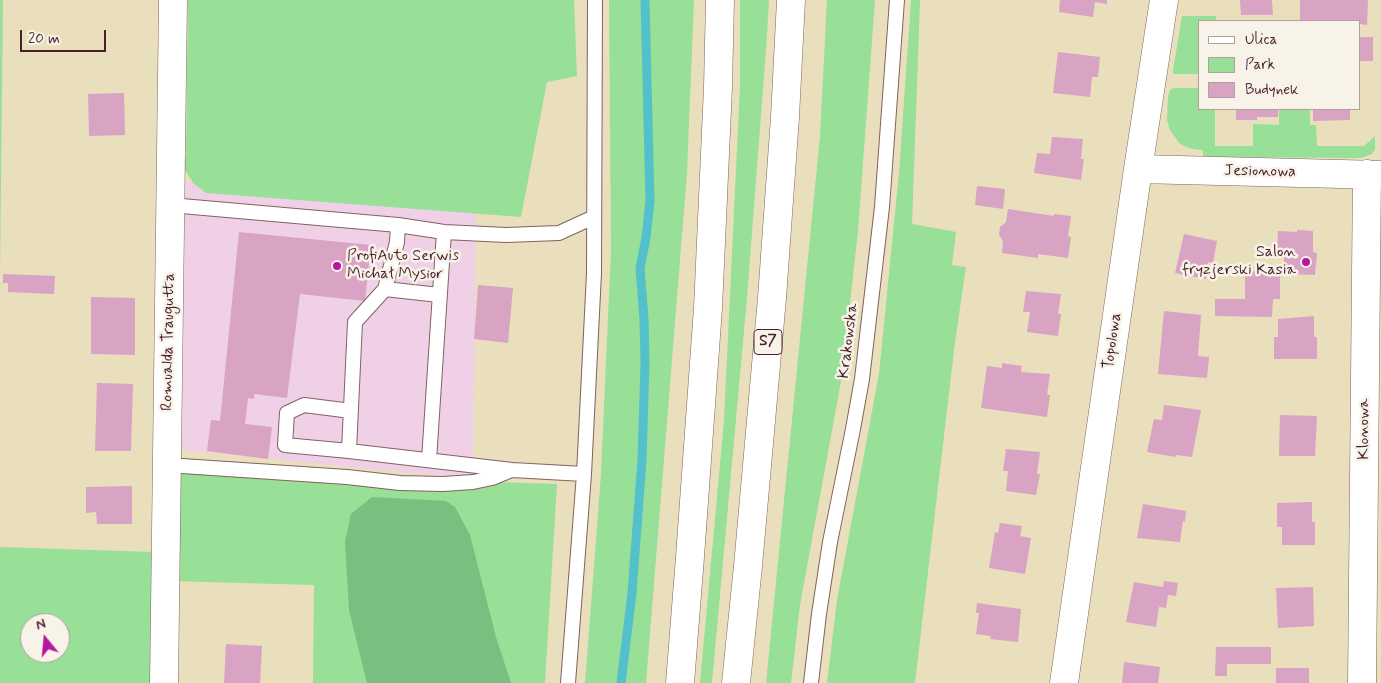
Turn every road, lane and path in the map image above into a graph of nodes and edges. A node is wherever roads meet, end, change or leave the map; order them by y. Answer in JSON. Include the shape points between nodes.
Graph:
{"nodes":[{"id":1,"x":173,"y":0,"type":"edge"},
{"id":2,"x":595,"y":0,"type":"edge"},
{"id":3,"x":720,"y":0,"type":"edge"},
{"id":4,"x":791,"y":0,"type":"edge"},
{"id":5,"x":897,"y":0,"type":"edge"},
{"id":6,"x":1164,"y":0,"type":"edge"},
{"id":7,"x":1138,"y":169,"type":"junction"},
{"id":8,"x":1374,"y":175,"type":"edge"},
{"id":9,"x":170,"y":205,"type":"junction"},
{"id":10,"x":594,"y":217,"type":"junction"},
{"id":11,"x":398,"y":224,"type":"junction"},
{"id":12,"x":444,"y":232,"type":"junction"},
{"id":13,"x":385,"y":289,"type":"junction"},
{"id":14,"x":440,"y":295,"type":"junction"},
{"id":15,"x":351,"y":411,"type":"junction"},
{"id":16,"x":350,"y":451,"type":"junction"},
{"id":17,"x":429,"y":460,"type":"junction"},
{"id":18,"x":167,"y":465,"type":"junction"},
{"id":19,"x":512,"y":470,"type":"junction"},
{"id":20,"x":584,"y":474,"type":"junction"},
{"id":21,"x":1373,"y":488,"type":"edge"},
{"id":22,"x":164,"y":683,"type":"edge"},
{"id":23,"x":568,"y":683,"type":"edge"},
{"id":24,"x":680,"y":683,"type":"edge"},
{"id":25,"x":736,"y":683,"type":"edge"},
{"id":26,"x":812,"y":683,"type":"edge"},
{"id":27,"x":1064,"y":683,"type":"edge"},
{"id":28,"x":1362,"y":683,"type":"edge"}],
"edges":[{"from":1,"to":9,"type":"main road","name":"Romualda Traugutta"},
{"from":2,"to":10,"type":"lane"},
{"from":3,"to":24,"type":"main road","via":[[706,325]]},
{"from":4,"to":25,"type":"main road","number":"S7","via":[[772,298]]},
{"from":5,"to":26,"type":"lane","name":"Krakowska","via":[[882,207],[862,379],[830,542]]},
{"from":6,"to":7,"type":"main road","name":"Topolowa"},
{"from":7,"to":8,"type":"main road","name":"Jesionowa"},
{"from":7,"to":27,"type":"main road","name":"Topolowa"},
{"from":8,"to":21,"type":"main road","name":"Klonowa"},
{"from":9,"to":11,"type":"lane"},
{"from":9,"to":18,"type":"main road","name":"Romualda Traugutta"},
{"from":10,"to":12,"type":"lane","via":[[559,233]]},
{"from":10,"to":20,"type":"lane"},
{"from":11,"to":12,"type":"lane"},
{"from":11,"to":13,"type":"lane","via":[[397,242]]},
{"from":12,"to":14,"type":"lane"},
{"from":13,"to":14,"type":"lane"},
{"from":13,"to":15,"type":"lane","via":[[355,322]]},
{"from":14,"to":17,"type":"lane"},
{"from":15,"to":16,"type":"lane"},
{"from":15,"to":16,"type":"lane","via":[[304,405],[287,413],[285,445]]},
{"from":16,"to":17,"type":"lane"},
{"from":17,"to":19,"type":"lane"},
{"from":18,"to":19,"type":"lane","via":[[443,484],[473,482]]},
{"from":18,"to":22,"type":"main road","name":"Romualda Traugutta"},
{"from":19,"to":20,"type":"lane"},
{"from":20,"to":23,"type":"lane"},
{"from":21,"to":28,"type":"main road","name":"Klonowa"}]}
